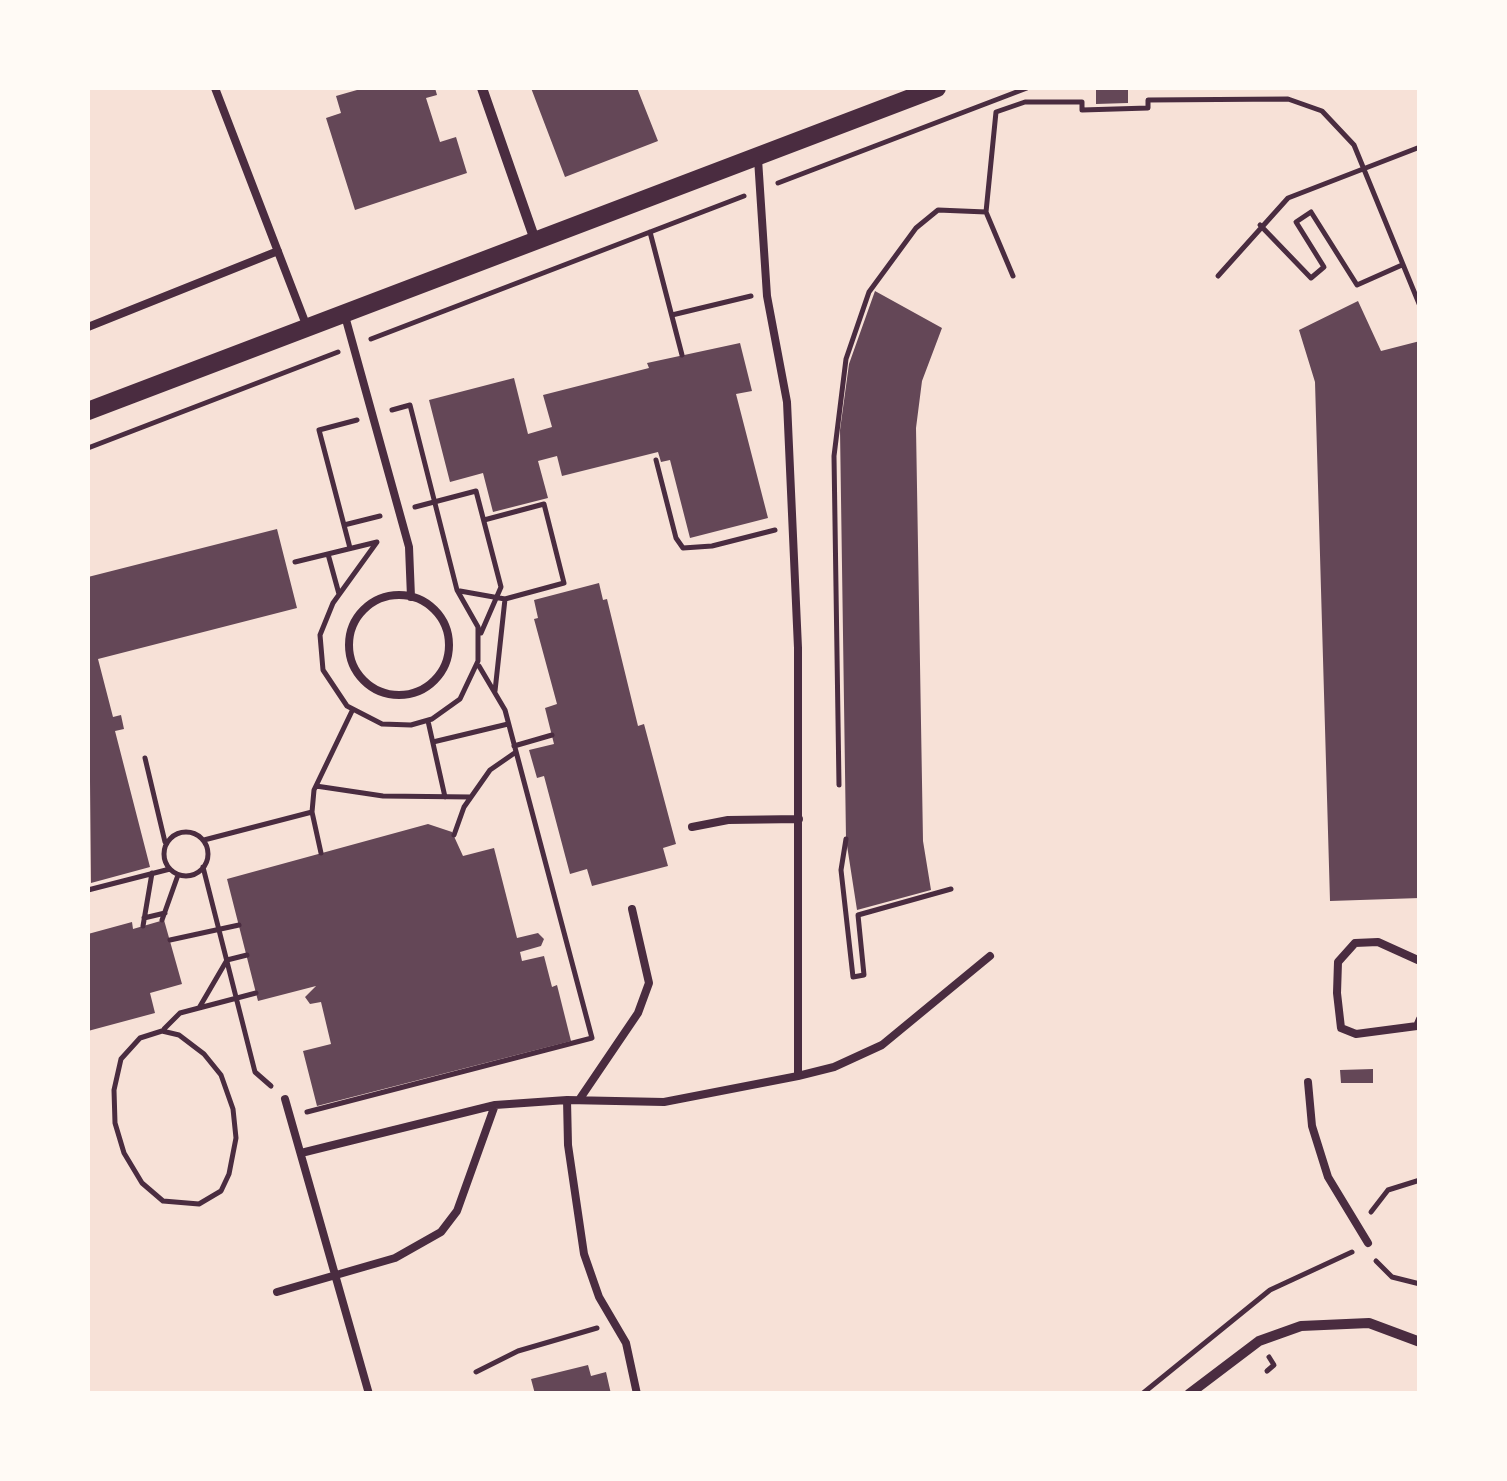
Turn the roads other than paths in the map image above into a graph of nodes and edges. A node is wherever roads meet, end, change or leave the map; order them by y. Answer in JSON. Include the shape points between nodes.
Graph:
{"nodes":[{"id":1,"x":215,"y":88,"type":"edge"},
{"id":2,"x":482,"y":88,"type":"edge"},
{"id":3,"x":937,"y":88,"type":"edge"},
{"id":4,"x":758,"y":156,"type":"junction"},
{"id":5,"x":535,"y":240,"type":"junction"},
{"id":6,"x":278,"y":251,"type":"junction"},
{"id":7,"x":344,"y":313,"type":"junction"},
{"id":8,"x":88,"y":327,"type":"edge"},
{"id":9,"x":307,"y":328,"type":"junction"},
{"id":10,"x":88,"y":410,"type":"edge"},
{"id":11,"x":411,"y":597,"type":"junction"},
{"id":12,"x":799,"y":820,"type":"junction"},
{"id":13,"x":692,"y":828,"type":"dead end"},
{"id":14,"x":632,"y":910,"type":"dead end"},
{"id":15,"x":990,"y":956,"type":"dead end"},
{"id":16,"x":1420,"y":961,"type":"edge"},
{"id":17,"x":1420,"y":1019,"type":"edge"},
{"id":18,"x":798,"y":1076,"type":"junction"},
{"id":19,"x":1308,"y":1082,"type":"dead end"},
{"id":20,"x":285,"y":1099,"type":"road end"},
{"id":21,"x":567,"y":1100,"type":"junction"},
{"id":22,"x":579,"y":1100,"type":"junction"},
{"id":23,"x":495,"y":1105,"type":"junction"},
{"id":24,"x":301,"y":1153,"type":"junction"},
{"id":25,"x":1368,"y":1244,"type":"road end"},
{"id":26,"x":336,"y":1275,"type":"junction"},
{"id":27,"x":277,"y":1292,"type":"dead end"},
{"id":28,"x":1420,"y":1342,"type":"edge"},
{"id":29,"x":370,"y":1394,"type":"edge"},
{"id":30,"x":636,"y":1394,"type":"edge"},
{"id":31,"x":1190,"y":1394,"type":"edge"}],
"edges":[{"from":1,"to":6,"type":"lane"},
{"from":2,"to":5,"type":"street"},
{"from":3,"to":4,"type":"street"},
{"from":4,"to":5,"type":"street"},
{"from":4,"to":12,"type":"lane","via":[[767,292],[788,402]]},
{"from":5,"to":7,"type":"street"},
{"from":6,"to":8,"type":"lane"},
{"from":6,"to":9,"type":"lane"},
{"from":7,"to":9,"type":"street"},
{"from":7,"to":11,"type":"lane","via":[[412,562]]},
{"from":9,"to":10,"type":"street"},
{"from":11,"to":11,"type":"lane","via":[[373,602],[350,634],[355,669],[384,692],[422,690],[446,662],[443,622]]},
{"from":12,"to":13,"type":"lane","via":[[728,820]]},
{"from":12,"to":18,"type":"lane"},
{"from":14,"to":22,"type":"lane","via":[[649,983],[638,1013]]},
{"from":15,"to":18,"type":"lane","via":[[882,1045]]},
{"from":16,"to":17,"type":"lane","via":[[1378,942],[1355,943],[1338,962],[1337,992],[1341,1028],[1356,1034],[1417,1026]]},
{"from":18,"to":22,"type":"lane","via":[[664,1102]]},
{"from":19,"to":25,"type":"lane","via":[[1312,1126],[1328,1177]]},
{"from":20,"to":24,"type":"lane"},
{"from":21,"to":22,"type":"lane"},
{"from":21,"to":23,"type":"lane"},
{"from":21,"to":30,"type":"lane","via":[[584,1254],[626,1343]]},
{"from":23,"to":24,"type":"lane"},
{"from":23,"to":26,"type":"lane","via":[[457,1211],[442,1232],[396,1258]]},
{"from":24,"to":26,"type":"lane"},
{"from":26,"to":27,"type":"lane"},
{"from":26,"to":29,"type":"lane"},
{"from":28,"to":31,"type":"street","via":[[1369,1322],[1301,1326],[1259,1342]]}]}
